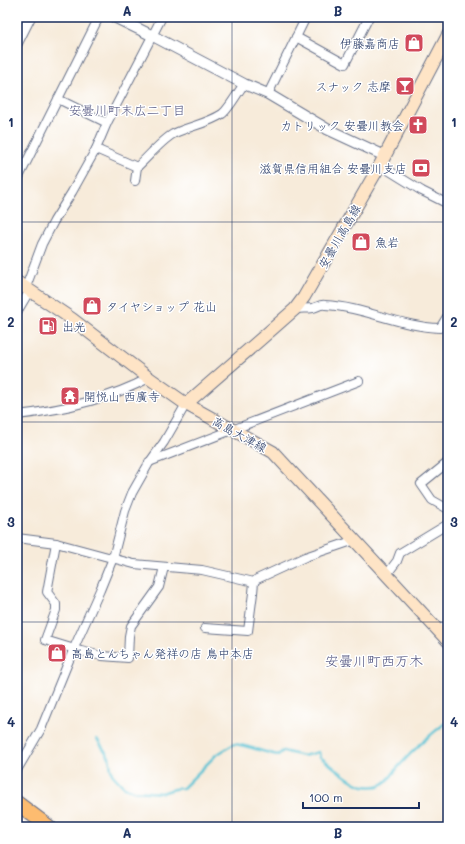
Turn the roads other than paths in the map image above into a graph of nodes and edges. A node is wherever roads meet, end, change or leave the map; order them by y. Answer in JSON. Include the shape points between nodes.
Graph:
{"nodes":[{"id":1,"x":30,"y":17,"type":"edge"},
{"id":2,"x":99,"y":17,"type":"edge"},
{"id":3,"x":114,"y":17,"type":"edge"},
{"id":4,"x":162,"y":17,"type":"edge"},
{"id":5,"x":306,"y":17,"type":"edge"},
{"id":6,"x":369,"y":17,"type":"edge"},
{"id":7,"x":448,"y":35,"type":"edge"},
{"id":8,"x":153,"y":36,"type":"junction"},
{"id":9,"x":296,"y":37,"type":"junction"},
{"id":10,"x":17,"y":43,"type":"edge"},
{"id":11,"x":244,"y":84,"type":"junction"},
{"id":12,"x":268,"y":94,"type":"junction"},
{"id":13,"x":58,"y":99,"type":"junction"},
{"id":14,"x":107,"y":123,"type":"junction"},
{"id":15,"x":96,"y":149,"type":"junction"},
{"id":16,"x":382,"y":160,"type":"junction"},
{"id":17,"x":136,"y":167,"type":"junction"},
{"id":18,"x":19,"y":169,"type":"edge"},
{"id":19,"x":17,"y":180,"type":"edge"},
{"id":20,"x":135,"y":181,"type":"dead end"},
{"id":21,"x":448,"y":204,"type":"edge"},
{"id":22,"x":24,"y":286,"type":"edge"},
{"id":23,"x":294,"y":309,"type":"junction"},
{"id":24,"x":17,"y":312,"type":"edge"},
{"id":25,"x":448,"y":315,"type":"edge"},
{"id":26,"x":149,"y":378,"type":"junction"},
{"id":27,"x":359,"y":381,"type":"dead end"},
{"id":28,"x":186,"y":404,"type":"junction"},
{"id":29,"x":17,"y":415,"type":"edge"},
{"id":30,"x":232,"y":430,"type":"junction"},
{"id":31,"x":148,"y":463,"type":"junction"},
{"id":32,"x":447,"y":463,"type":"dead end"},
{"id":33,"x":448,"y":509,"type":"edge"},
{"id":34,"x":448,"y":524,"type":"edge"},
{"id":35,"x":17,"y":538,"type":"edge"},
{"id":36,"x":355,"y":540,"type":"junction"},
{"id":37,"x":56,"y":544,"type":"junction"},
{"id":38,"x":113,"y":558,"type":"junction"},
{"id":39,"x":164,"y":567,"type":"junction"},
{"id":40,"x":387,"y":574,"type":"junction"},
{"id":41,"x":254,"y":582,"type":"junction"},
{"id":42,"x":444,"y":627,"type":"edge"},
{"id":43,"x":205,"y":628,"type":"dead end"},
{"id":44,"x":448,"y":641,"type":"edge"},
{"id":45,"x":74,"y":648,"type":"junction"},
{"id":46,"x":17,"y":770,"type":"edge"},
{"id":47,"x":17,"y":803,"type":"edge"},
{"id":48,"x":49,"y":827,"type":"edge"}],
"edges":[{"from":1,"to":10,"type":"street"},
{"from":2,"to":13,"type":"street"},
{"from":3,"to":8,"type":"street"},
{"from":4,"to":8,"type":"street"},
{"from":5,"to":9,"type":"street"},
{"from":6,"to":9,"type":"street","via":[[345,64]]},
{"from":7,"to":16,"type":"main road","name":"安曇川高島線"},
{"from":8,"to":11,"type":"street"},
{"from":8,"to":14,"type":"street"},
{"from":9,"to":12,"type":"street"},
{"from":11,"to":12,"type":"street"},
{"from":11,"to":17,"type":"street","via":[[223,113],[174,134]]},
{"from":12,"to":16,"type":"street"},
{"from":13,"to":14,"type":"street"},
{"from":13,"to":18,"type":"street"},
{"from":14,"to":15,"type":"street"},
{"from":15,"to":17,"type":"street"},
{"from":15,"to":22,"type":"street","via":[[54,221]]},
{"from":16,"to":21,"type":"street","via":[[422,191]]},
{"from":16,"to":23,"type":"main road","name":"安曇川高島線","via":[[318,274]]},
{"from":17,"to":20,"type":"street"},
{"from":18,"to":19,"type":"street"},
{"from":22,"to":24,"type":"street"},
{"from":22,"to":26,"type":"main road","name":"高島大津線"},
{"from":23,"to":25,"type":"street","via":[[313,308],[323,304],[427,328],[440,328]]},
{"from":23,"to":28,"type":"main road","name":"安曇川高島線"},
{"from":26,"to":28,"type":"main road","name":"高島大津線"},
{"from":26,"to":29,"type":"street","via":[[100,398],[46,412]]},
{"from":27,"to":30,"type":"street"},
{"from":28,"to":30,"type":"main road","name":"高島大津線"},
{"from":28,"to":31,"type":"street","via":[[164,442]]},
{"from":30,"to":31,"type":"street"},
{"from":30,"to":36,"type":"main road","name":"高島大津線","via":[[273,452]]},
{"from":31,"to":38,"type":"street","via":[[125,511]]},
{"from":32,"to":33,"type":"street","via":[[421,484],[432,500]]},
{"from":34,"to":40,"type":"street","via":[[400,553]]},
{"from":35,"to":37,"type":"street"},
{"from":36,"to":40,"type":"main road","name":"高島大津線"},
{"from":36,"to":41,"type":"street","via":[[306,557]]},
{"from":37,"to":38,"type":"street"},
{"from":37,"to":45,"type":"street","via":[[47,592],[56,604],[56,610],[45,640]]},
{"from":38,"to":39,"type":"street","via":[[134,564]]},
{"from":38,"to":45,"type":"street"},
{"from":39,"to":41,"type":"street","via":[[202,570]]},
{"from":39,"to":45,"type":"street","via":[[159,587],[132,626],[128,658],[102,656]]},
{"from":40,"to":42,"type":"main road","name":"高島大津線"},
{"from":41,"to":43,"type":"street","via":[[248,631]]},
{"from":42,"to":44,"type":"main road","name":"高島大津線"},
{"from":45,"to":46,"type":"street","via":[[41,729]]},
{"from":47,"to":48,"type":"highway"}]}
